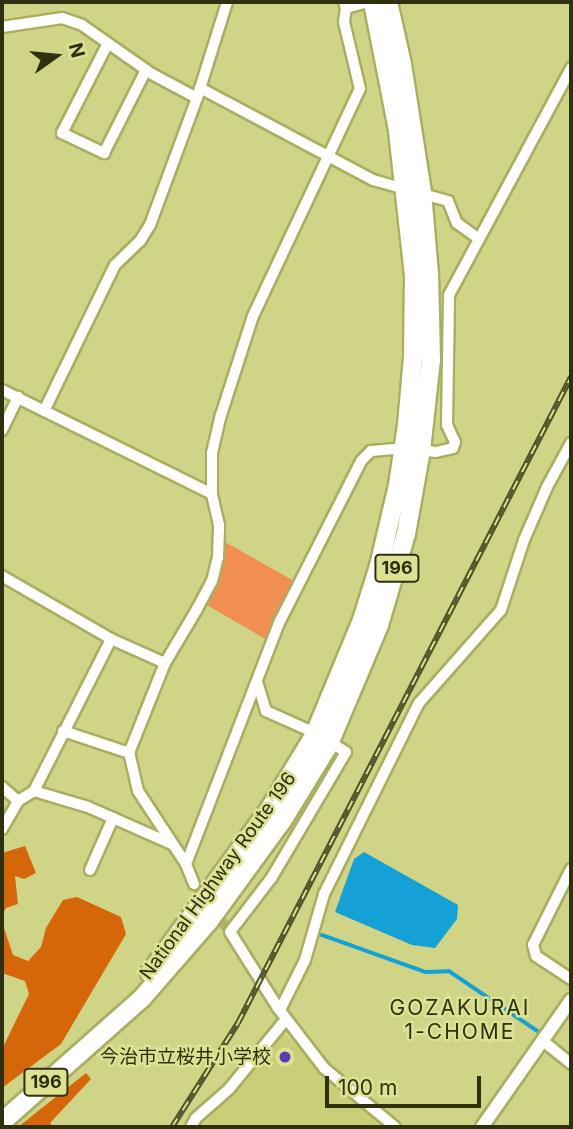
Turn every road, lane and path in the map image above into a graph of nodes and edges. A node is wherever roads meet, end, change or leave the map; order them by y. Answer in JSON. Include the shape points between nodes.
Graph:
{"nodes":[{"id":1,"x":227,"y":2,"type":"edge"},
{"id":2,"x":371,"y":2,"type":"edge"},
{"id":3,"x":388,"y":2,"type":"edge"},
{"id":4,"x":345,"y":5,"type":"edge"},
{"id":5,"x":2,"y":27,"type":"edge"},
{"id":6,"x":107,"y":44,"type":"junction"},
{"id":7,"x":571,"y":68,"type":"edge"},
{"id":8,"x":146,"y":70,"type":"junction"},
{"id":9,"x":199,"y":93,"type":"junction"},
{"id":10,"x":328,"y":157,"type":"junction"},
{"id":11,"x":414,"y":190,"type":"junction"},
{"id":12,"x":478,"y":238,"type":"junction"},
{"id":13,"x":2,"y":390,"type":"edge"},
{"id":14,"x":18,"y":397,"type":"junction"},
{"id":15,"x":44,"y":411,"type":"junction"},
{"id":16,"x":2,"y":430,"type":"edge"},
{"id":17,"x":571,"y":443,"type":"edge"},
{"id":18,"x":412,"y":449,"type":"junction"},
{"id":19,"x":212,"y":494,"type":"junction"},
{"id":20,"x":2,"y":576,"type":"edge"},
{"id":21,"x":111,"y":639,"type":"junction"},
{"id":22,"x":165,"y":663,"type":"junction"},
{"id":23,"x":257,"y":680,"type":"junction"},
{"id":24,"x":62,"y":731,"type":"junction"},
{"id":25,"x":322,"y":737,"type":"junction"},
{"id":26,"x":129,"y":753,"type":"junction"},
{"id":27,"x":2,"y":787,"type":"edge"},
{"id":28,"x":34,"y":791,"type":"junction"},
{"id":29,"x":18,"y":801,"type":"junction"},
{"id":30,"x":113,"y":818,"type":"junction"},
{"id":31,"x":2,"y":829,"type":"edge"},
{"id":32,"x":173,"y":845,"type":"junction"},
{"id":33,"x":186,"y":864,"type":"junction"},
{"id":34,"x":571,"y":869,"type":"edge"},
{"id":35,"x":90,"y":870,"type":"dead end"},
{"id":36,"x":194,"y":884,"type":"tunnel mouth"},
{"id":37,"x":571,"y":979,"type":"edge"},
{"id":38,"x":571,"y":1000,"type":"edge"},
{"id":39,"x":283,"y":1014,"type":"junction"},
{"id":40,"x":543,"y":1041,"type":"junction"},
{"id":41,"x":571,"y":1064,"type":"edge"},
{"id":42,"x":2,"y":1122,"type":"edge"},
{"id":43,"x":191,"y":1127,"type":"edge"},
{"id":44,"x":395,"y":1127,"type":"edge"},
{"id":45,"x":482,"y":1127,"type":"edge"}],
"edges":[{"from":1,"to":9,"type":"street"},
{"from":2,"to":4,"type":"street"},
{"from":2,"to":11,"type":"highway","name":"National Highway Route 196","number":"196"},
{"from":3,"to":11,"type":"highway","name":"National Highway Route 196","number":"196","via":[[402,64]]},
{"from":4,"to":10,"type":"street","via":[[344,22],[360,89]]},
{"from":5,"to":6,"type":"street","via":[[62,18],[82,25]]},
{"from":6,"to":8,"type":"street"},
{"from":6,"to":8,"type":"street","via":[[62,133],[104,153]]},
{"from":7,"to":12,"type":"street"},
{"from":8,"to":9,"type":"street"},
{"from":9,"to":10,"type":"street"},
{"from":9,"to":15,"type":"street","via":[[150,225],[115,265]]},
{"from":10,"to":11,"type":"street","via":[[373,180]]},
{"from":10,"to":19,"type":"street","via":[[253,316],[234,370],[212,453]]},
{"from":11,"to":12,"type":"street","via":[[448,201],[457,223]]},
{"from":11,"to":18,"type":"highway","name":"National Highway Route 196","number":"196"},
{"from":12,"to":18,"type":"street","via":[[449,295],[447,425],[456,442],[447,452]]},
{"from":13,"to":14,"type":"street"},
{"from":14,"to":15,"type":"street"},
{"from":14,"to":16,"type":"street"},
{"from":15,"to":19,"type":"street"},
{"from":17,"to":39,"type":"street","via":[[524,540],[501,610],[419,703],[324,894]]},
{"from":18,"to":23,"type":"street","via":[[371,452],[361,461],[290,601]]},
{"from":18,"to":25,"type":"highway","name":"National Highway Route 196","number":"196","via":[[398,485],[373,587]]},
{"from":19,"to":22,"type":"street","via":[[219,525],[212,580]]},
{"from":20,"to":21,"type":"street"},
{"from":21,"to":22,"type":"street"},
{"from":21,"to":24,"type":"street"},
{"from":22,"to":26,"type":"street"},
{"from":23,"to":25,"type":"street","via":[[266,711]]},
{"from":23,"to":33,"type":"street"},
{"from":24,"to":26,"type":"street"},
{"from":24,"to":28,"type":"street"},
{"from":25,"to":39,"type":"street","via":[[346,752],[272,877],[231,934]]},
{"from":25,"to":42,"type":"highway","name":"National Highway Route 196","number":"196","via":[[164,957],[91,1043]]},
{"from":26,"to":32,"type":"street","via":[[138,791]]},
{"from":27,"to":29,"type":"street"},
{"from":28,"to":29,"type":"street"},
{"from":28,"to":30,"type":"street"},
{"from":29,"to":31,"type":"street"},
{"from":30,"to":32,"type":"street"},
{"from":30,"to":35,"type":"street"},
{"from":32,"to":33,"type":"street"},
{"from":33,"to":36,"type":"street"},
{"from":34,"to":37,"type":"street","via":[[533,945],[536,956]]},
{"from":38,"to":40,"type":"main road"},
{"from":39,"to":43,"type":"street","via":[[229,1089]]},
{"from":39,"to":44,"type":"street","via":[[324,1068]]},
{"from":40,"to":41,"type":"street"},
{"from":40,"to":45,"type":"main road"}]}
